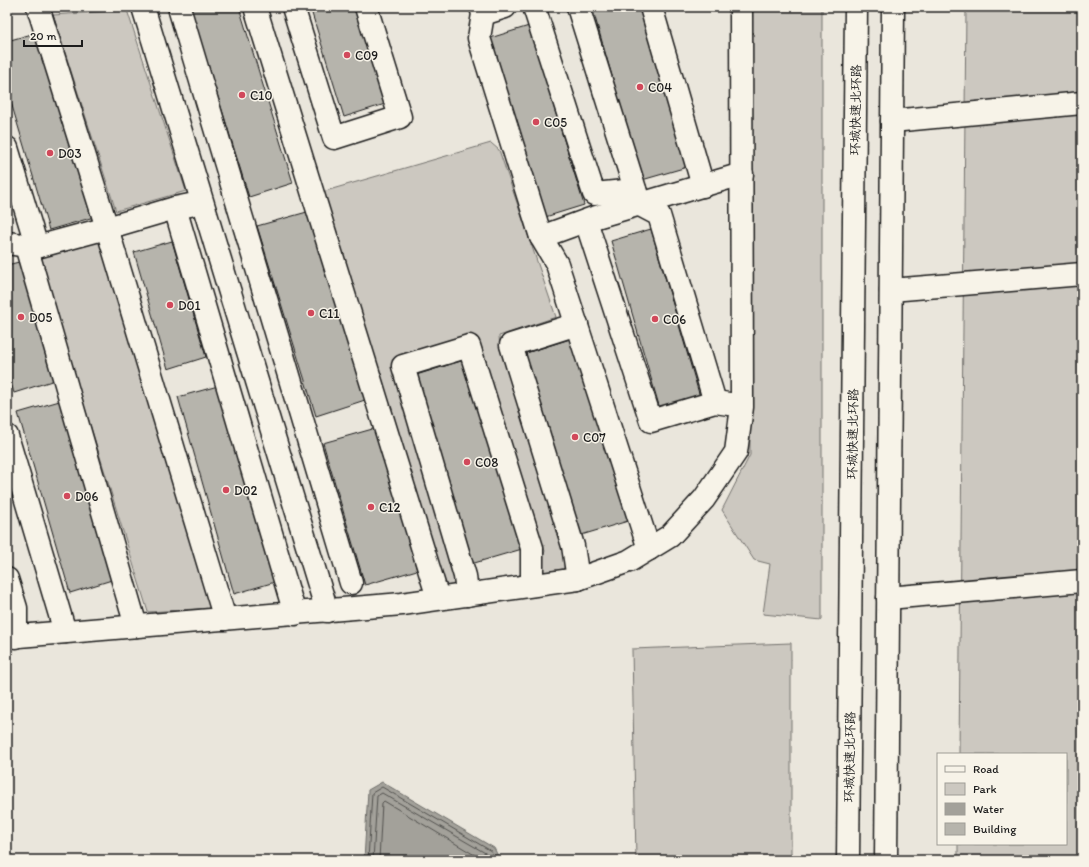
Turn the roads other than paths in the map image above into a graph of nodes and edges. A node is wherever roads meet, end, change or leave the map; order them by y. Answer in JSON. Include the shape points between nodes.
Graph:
{"nodes":[{"id":1,"x":38,"y":7,"type":"edge"},
{"id":2,"x":143,"y":7,"type":"edge"},
{"id":3,"x":255,"y":7,"type":"edge"},
{"id":4,"x":293,"y":7,"type":"edge"},
{"id":5,"x":366,"y":7,"type":"edge"},
{"id":6,"x":505,"y":7,"type":"edge"},
{"id":7,"x":534,"y":7,"type":"edge"},
{"id":8,"x":578,"y":7,"type":"edge"},
{"id":9,"x":651,"y":7,"type":"edge"},
{"id":10,"x":741,"y":7,"type":"edge"},
{"id":11,"x":856,"y":7,"type":"edge"},
{"id":12,"x":893,"y":7,"type":"edge"},
{"id":13,"x":482,"y":10,"type":"edge"},
{"id":14,"x":180,"y":11,"type":"dead end"},
{"id":15,"x":189,"y":41,"type":"junction"},
{"id":16,"x":157,"y":52,"type":"junction"},
{"id":17,"x":1082,"y":103,"type":"edge"},
{"id":18,"x":892,"y":121,"type":"junction"},
{"id":19,"x":7,"y":148,"type":"edge"},
{"id":20,"x":742,"y":174,"type":"junction"},
{"id":21,"x":703,"y":186,"type":"junction"},
{"id":22,"x":638,"y":198,"type":"junction"},
{"id":23,"x":203,"y":202,"type":"junction"},
{"id":24,"x":175,"y":208,"type":"junction"},
{"id":25,"x":586,"y":221,"type":"junction"},
{"id":26,"x":107,"y":228,"type":"junction"},
{"id":27,"x":542,"y":237,"type":"junction"},
{"id":28,"x":23,"y":246,"type":"edge"},
{"id":29,"x":254,"y":259,"type":"junction"},
{"id":30,"x":223,"y":270,"type":"junction"},
{"id":31,"x":1082,"y":274,"type":"edge"},
{"id":32,"x":890,"y":290,"type":"junction"},
{"id":33,"x":577,"y":324,"type":"junction"},
{"id":34,"x":715,"y":402,"type":"junction"},
{"id":35,"x":742,"y":407,"type":"junction"},
{"id":36,"x":7,"y":436,"type":"edge"},
{"id":37,"x":320,"y":478,"type":"junction"},
{"id":38,"x":289,"y":487,"type":"junction"},
{"id":39,"x":649,"y":549,"type":"junction"},
{"id":40,"x":7,"y":579,"type":"edge"},
{"id":41,"x":578,"y":579,"type":"junction"},
{"id":42,"x":1082,"y":580,"type":"edge"},
{"id":43,"x":351,"y":583,"type":"dead end"},
{"id":44,"x":532,"y":585,"type":"junction"},
{"id":45,"x":467,"y":594,"type":"junction"},
{"id":46,"x":438,"y":598,"type":"junction"},
{"id":47,"x":888,"y":598,"type":"junction"},
{"id":48,"x":327,"y":611,"type":"junction"},
{"id":49,"x":295,"y":614,"type":"junction"},
{"id":50,"x":225,"y":619,"type":"junction"},
{"id":51,"x":136,"y":626,"type":"junction"},
{"id":52,"x":65,"y":632,"type":"junction"},
{"id":53,"x":12,"y":637,"type":"edge"},
{"id":54,"x":848,"y":860,"type":"edge"},
{"id":55,"x":886,"y":860,"type":"edge"}],
"edges":[{"from":1,"to":26,"type":"main road"},
{"from":2,"to":16,"type":"main road"},
{"from":3,"to":46,"type":"main road"},
{"from":4,"to":5,"type":"main road","via":[[334,138],[400,117]]},
{"from":6,"to":13,"type":"main road"},
{"from":7,"to":22,"type":"main road","via":[[594,194]]},
{"from":8,"to":22,"type":"main road"},
{"from":9,"to":21,"type":"main road"},
{"from":10,"to":20,"type":"main road"},
{"from":11,"to":54,"type":"main road","name":"环城快速北环路"},
{"from":12,"to":18,"type":"main road"},
{"from":13,"to":27,"type":"main road","via":[[479,38]]},
{"from":14,"to":15,"type":"main road"},
{"from":15,"to":16,"type":"main road"},
{"from":15,"to":29,"type":"main road"},
{"from":16,"to":23,"type":"main road"},
{"from":17,"to":18,"type":"main road"},
{"from":18,"to":32,"type":"main road"},
{"from":19,"to":28,"type":"main road"},
{"from":20,"to":21,"type":"main road"},
{"from":20,"to":35,"type":"main road"},
{"from":21,"to":22,"type":"main road"},
{"from":22,"to":25,"type":"main road"},
{"from":22,"to":34,"type":"main road","via":[[659,215]]},
{"from":23,"to":24,"type":"main road"},
{"from":23,"to":30,"type":"main road"},
{"from":24,"to":26,"type":"main road"},
{"from":24,"to":49,"type":"main road"},
{"from":25,"to":27,"type":"main road"},
{"from":25,"to":34,"type":"main road","via":[[651,422]]},
{"from":26,"to":28,"type":"main road"},
{"from":26,"to":50,"type":"main road"},
{"from":27,"to":33,"type":"main road","via":[[557,264]]},
{"from":28,"to":51,"type":"main road"},
{"from":29,"to":30,"type":"main road"},
{"from":29,"to":37,"type":"main road"},
{"from":30,"to":38,"type":"main road"},
{"from":31,"to":32,"type":"main road"},
{"from":32,"to":47,"type":"main road"},
{"from":33,"to":39,"type":"main road"},
{"from":33,"to":41,"type":"main road","via":[[511,345],[573,546]]},
{"from":34,"to":35,"type":"main road"},
{"from":35,"to":39,"type":"main road","via":[[736,452],[704,499],[670,536]]},
{"from":36,"to":52,"type":"main road"},
{"from":37,"to":38,"type":"main road"},
{"from":37,"to":43,"type":"main road"},
{"from":38,"to":48,"type":"main road"},
{"from":39,"to":41,"type":"main road","via":[[629,561]]},
{"from":40,"to":53,"type":"main road","via":[[16,608]]},
{"from":41,"to":44,"type":"main road"},
{"from":42,"to":47,"type":"main road"},
{"from":44,"to":45,"type":"main road"},
{"from":44,"to":45,"type":"main road","via":[[532,548],[469,346],[403,366],[465,576]]},
{"from":45,"to":46,"type":"main road"},
{"from":46,"to":48,"type":"main road"},
{"from":47,"to":55,"type":"main road"},
{"from":48,"to":49,"type":"main road"},
{"from":49,"to":50,"type":"main road"},
{"from":50,"to":51,"type":"main road"},
{"from":51,"to":52,"type":"main road"},
{"from":52,"to":53,"type":"main road"}]}
